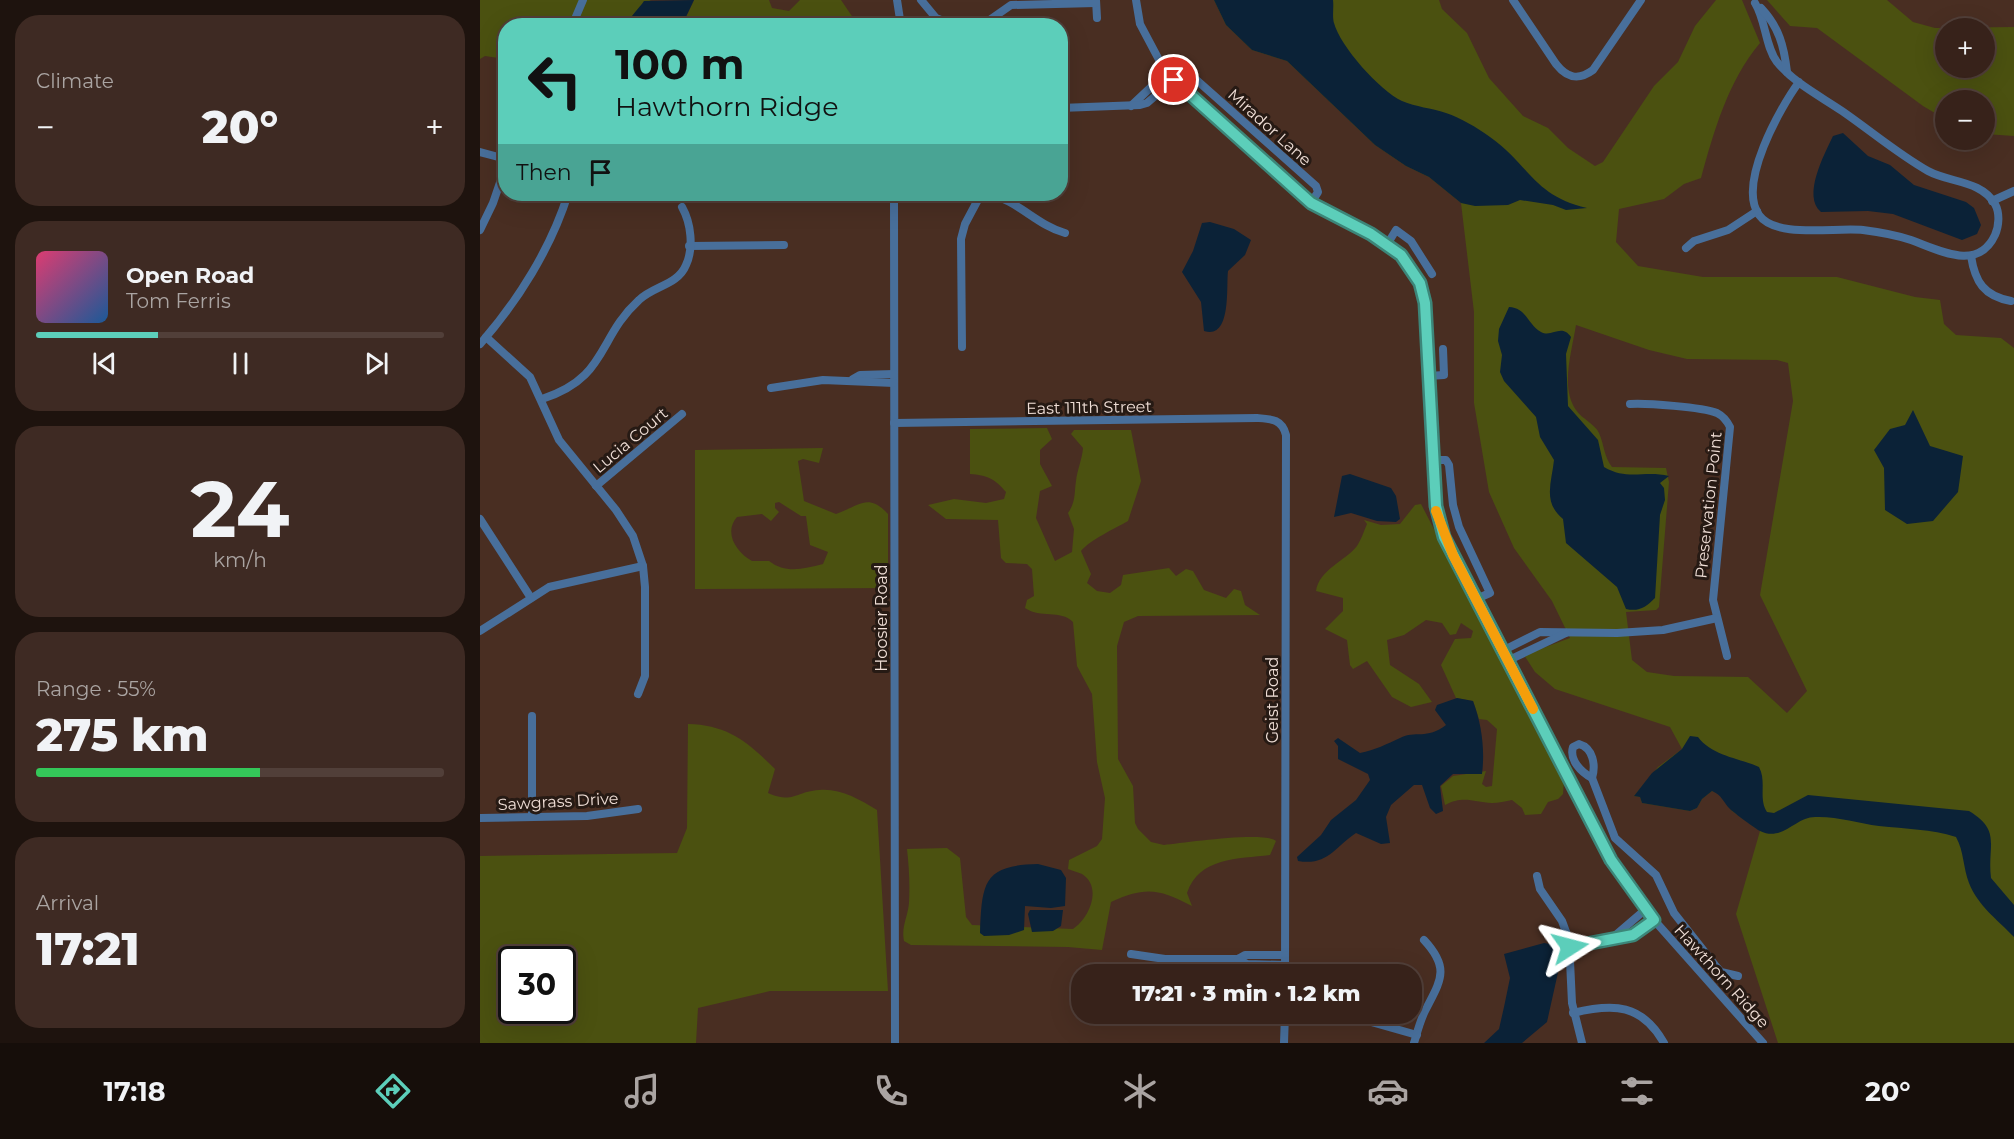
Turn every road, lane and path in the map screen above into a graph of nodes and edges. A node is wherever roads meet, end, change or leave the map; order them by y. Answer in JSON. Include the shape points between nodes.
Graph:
{"nodes":[{"id":1,"x":583,"y":0,"type":"edge"},
{"id":2,"x":897,"y":0,"type":"edge"},
{"id":3,"x":921,"y":0,"type":"edge"},
{"id":4,"x":1136,"y":0,"type":"edge"},
{"id":5,"x":1513,"y":0,"type":"edge"},
{"id":6,"x":1641,"y":0,"type":"edge"},
{"id":7,"x":1096,"y":1,"type":"edge"},
{"id":8,"x":1754,"y":1,"type":"edge"},
{"id":9,"x":575,"y":18,"type":"edge"},
{"id":10,"x":900,"y":18,"type":"edge"},
{"id":11,"x":936,"y":18,"type":"edge"},
{"id":12,"x":992,"y":18,"type":"edge"},
{"id":13,"x":1097,"y":18,"type":"dead end"},
{"id":14,"x":1787,"y":72,"type":"junction"},
{"id":15,"x":1166,"y":73,"type":"junction"},
{"id":16,"x":1192,"y":76,"type":"dead end"},
{"id":17,"x":1174,"y":80,"type":"junction"},
{"id":18,"x":1799,"y":81,"type":"junction"},
{"id":19,"x":1218,"y":99,"type":"junction"},
{"id":20,"x":1131,"y":106,"type":"junction"},
{"id":21,"x":1068,"y":108,"type":"edge"},
{"id":22,"x":1206,"y":110,"type":"junction"},
{"id":23,"x":480,"y":152,"type":"edge"},
{"id":24,"x":498,"y":157,"type":"edge"},
{"id":25,"x":498,"y":188,"type":"edge"},
{"id":26,"x":2014,"y":191,"type":"edge"},
{"id":27,"x":565,"y":201,"type":"edge"},
{"id":28,"x":894,"y":201,"type":"edge"},
{"id":29,"x":977,"y":201,"type":"edge"},
{"id":30,"x":1007,"y":201,"type":"edge"},
{"id":31,"x":1992,"y":201,"type":"junction"},
{"id":32,"x":1311,"y":203,"type":"junction"},
{"id":33,"x":682,"y":207,"type":"dead end"},
{"id":34,"x":1757,"y":211,"type":"junction"},
{"id":35,"x":480,"y":230,"type":"edge"},
{"id":36,"x":1065,"y":232,"type":"dead end"},
{"id":37,"x":1388,"y":243,"type":"junction"},
{"id":38,"x":784,"y":245,"type":"dead end"},
{"id":39,"x":689,"y":246,"type":"junction"},
{"id":40,"x":1686,"y":248,"type":"dead end"},
{"id":41,"x":1971,"y":256,"type":"junction"},
{"id":42,"x":1432,"y":274,"type":"dead end"},
{"id":43,"x":2011,"y":301,"type":"dead end"},
{"id":44,"x":486,"y":337,"type":"junction"},
{"id":45,"x":480,"y":344,"type":"edge"},
{"id":46,"x":962,"y":347,"type":"dead end"},
{"id":47,"x":1443,"y":349,"type":"dead end"},
{"id":48,"x":1428,"y":376,"type":"junction"},
{"id":49,"x":894,"y":378,"type":"junction"},
{"id":50,"x":771,"y":388,"type":"dead end"},
{"id":51,"x":542,"y":399,"type":"junction"},
{"id":52,"x":1630,"y":404,"type":"dead end"},
{"id":53,"x":682,"y":414,"type":"dead end"},
{"id":54,"x":894,"y":423,"type":"junction"},
{"id":55,"x":1283,"y":425,"type":"joint"},
{"id":56,"x":1432,"y":460,"type":"junction"},
{"id":57,"x":596,"y":486,"type":"junction"},
{"id":58,"x":480,"y":519,"type":"edge"},
{"id":59,"x":643,"y":566,"type":"junction"},
{"id":60,"x":531,"y":598,"type":"junction"},
{"id":61,"x":1476,"y":599,"type":"junction"},
{"id":62,"x":1717,"y":618,"type":"junction"},
{"id":63,"x":480,"y":631,"type":"edge"},
{"id":64,"x":1567,"y":633,"type":"junction"},
{"id":65,"x":1502,"y":651,"type":"junction"},
{"id":66,"x":1727,"y":656,"type":"dead end"},
{"id":67,"x":1507,"y":661,"type":"junction"},
{"id":68,"x":638,"y":694,"type":"dead end"},
{"id":69,"x":532,"y":716,"type":"dead end"},
{"id":70,"x":1592,"y":778,"type":"dead end"},
{"id":71,"x":1599,"y":802,"type":"junction"},
{"id":72,"x":1585,"y":808,"type":"junction"},
{"id":73,"x":638,"y":809,"type":"dead end"},
{"id":74,"x":1606,"y":816,"type":"junction"},
{"id":75,"x":532,"y":817,"type":"junction"},
{"id":76,"x":480,"y":818,"type":"edge"},
{"id":77,"x":1592,"y":823,"type":"junction"},
{"id":78,"x":1538,"y":876,"type":"dead end"},
{"id":79,"x":1646,"y":909,"type":"junction"},
{"id":80,"x":1654,"y":920,"type":"junction"},
{"id":81,"x":1424,"y":940,"type":"dead end"},
{"id":82,"x":1607,"y":941,"type":"junction"},
{"id":83,"x":1570,"y":947,"type":"junction"},
{"id":84,"x":1131,"y":954,"type":"dead end"},
{"id":85,"x":1285,"y":956,"type":"junction"},
{"id":86,"x":1238,"y":959,"type":"junction"},
{"id":87,"x":1247,"y":964,"type":"edge"},
{"id":88,"x":1285,"y":964,"type":"edge"},
{"id":89,"x":1738,"y":976,"type":"dead end"},
{"id":90,"x":1573,"y":1013,"type":"junction"},
{"id":91,"x":1285,"y":1024,"type":"edge"},
{"id":92,"x":1372,"y":1024,"type":"edge"},
{"id":93,"x":1416,"y":1039,"type":"edge"},
{"id":94,"x":895,"y":1043,"type":"edge"},
{"id":95,"x":1284,"y":1043,"type":"edge"},
{"id":96,"x":1582,"y":1043,"type":"edge"},
{"id":97,"x":1664,"y":1043,"type":"edge"},
{"id":98,"x":1763,"y":1043,"type":"edge"}],
"edges":[{"from":1,"to":9,"type":"street"},
{"from":2,"to":10,"type":"street"},
{"from":3,"to":11,"type":"street"},
{"from":4,"to":15,"type":"street","name":"Hawthorn Ridge","via":[[1140,24]]},
{"from":5,"to":6,"type":"street","via":[[1556,64],[1573,78],[1593,70]]},
{"from":7,"to":12,"type":"street","via":[[1011,5]]},
{"from":7,"to":13,"type":"street"},
{"from":8,"to":14,"type":"street","via":[[1762,13],[1776,61]]},
{"from":8,"to":14,"type":"street","via":[[1778,31]]},
{"from":14,"to":18,"type":"street"},
{"from":15,"to":17,"type":"street","name":"Hawthorn Ridge"},
{"from":15,"to":20,"type":"street"},
{"from":16,"to":19,"type":"street","name":"Mirador Lane"},
{"from":17,"to":20,"type":"street","via":[[1147,103]]},
{"from":17,"to":22,"type":"street","name":"Hawthorn Ridge"},
{"from":18,"to":31,"type":"street","via":[[1930,172],[1978,188]]},
{"from":18,"to":34,"type":"street","via":[[1778,111],[1762,154],[1752,195]]},
{"from":19,"to":22,"type":"street"},
{"from":19,"to":32,"type":"street","name":"Mirador Lane","via":[[1316,186],[1318,192]]},
{"from":20,"to":21,"type":"street"},
{"from":22,"to":32,"type":"street","name":"Hawthorn Ridge"},
{"from":23,"to":24,"type":"street"},
{"from":25,"to":35,"type":"street"},
{"from":26,"to":31,"type":"street"},
{"from":27,"to":44,"type":"street","via":[[550,241]]},
{"from":28,"to":49,"type":"street","name":"Hoosier Road"},
{"from":29,"to":46,"type":"street","via":[[961,239]]},
{"from":30,"to":36,"type":"street","via":[[1049,228]]},
{"from":31,"to":41,"type":"street","via":[[1999,219],[1996,233],[1979,253]]},
{"from":32,"to":37,"type":"street","name":"Hawthorn Ridge"},
{"from":33,"to":39,"type":"street","via":[[688,220]]},
{"from":34,"to":40,"type":"street","via":[[1728,230],[1694,241]]},
{"from":34,"to":41,"type":"street","via":[[1768,224],[1778,228],[1864,230],[1910,240],[1945,254]]},
{"from":37,"to":42,"type":"street","via":[[1396,230],[1411,241]]},
{"from":37,"to":48,"type":"street","name":"Hawthorn Ridge","via":[[1411,266],[1422,290]]},
{"from":38,"to":39,"type":"street"},
{"from":39,"to":51,"type":"street","via":[[683,270],[635,304],[584,377],[570,388]]},
{"from":41,"to":43,"type":"street","via":[[1982,289]]},
{"from":44,"to":45,"type":"street"},
{"from":44,"to":51,"type":"street","via":[[525,371]]},
{"from":47,"to":48,"type":"street","via":[[1444,375]]},
{"from":48,"to":56,"type":"street","name":"Hawthorn Ridge"},
{"from":49,"to":50,"type":"street","via":[[860,375]]},
{"from":49,"to":54,"type":"street","name":"Hoosier Road"},
{"from":51,"to":57,"type":"street","via":[[559,440]]},
{"from":52,"to":62,"type":"street","name":"Preservation Point","via":[[1714,412],[1730,427],[1713,590]]},
{"from":53,"to":57,"type":"street","name":"Lucia Court"},
{"from":54,"to":55,"type":"street","name":"East 111th Street","via":[[1257,418]]},
{"from":54,"to":94,"type":"street","name":"Hoosier Road"},
{"from":55,"to":85,"type":"street","name":"Geist Road"},
{"from":56,"to":61,"type":"street","name":"Hawthorn Ridge","via":[[1439,523]]},
{"from":56,"to":61,"type":"street","via":[[1446,460],[1449,465],[1459,527],[1490,593]]},
{"from":57,"to":59,"type":"street","via":[[627,526]]},
{"from":58,"to":60,"type":"street"},
{"from":59,"to":60,"type":"street","via":[[554,585]]},
{"from":59,"to":68,"type":"street","via":[[645,676]]},
{"from":60,"to":63,"type":"street"},
{"from":61,"to":65,"type":"street","name":"Hawthorn Ridge"},
{"from":62,"to":64,"type":"street","via":[[1663,630]]},
{"from":62,"to":66,"type":"street","name":"Preservation Point"},
{"from":64,"to":65,"type":"street","via":[[1540,632]]},
{"from":64,"to":67,"type":"street"},
{"from":65,"to":67,"type":"street","name":"Hawthorn Ridge"},
{"from":67,"to":72,"type":"street","name":"Hawthorn Ridge"},
{"from":69,"to":75,"type":"street"},
{"from":70,"to":71,"type":"street"},
{"from":71,"to":72,"type":"street"},
{"from":71,"to":74,"type":"street"},
{"from":72,"to":77,"type":"street","name":"Hawthorn Ridge"},
{"from":73,"to":75,"type":"street","name":"Sawgrass Drive","via":[[587,816]]},
{"from":74,"to":77,"type":"street"},
{"from":74,"to":89,"type":"street","via":[[1619,843],[1656,875],[1674,913],[1704,952],[1721,972]]},
{"from":75,"to":76,"type":"street","name":"Sawgrass Drive"},
{"from":77,"to":79,"type":"street","name":"Hawthorn Ridge","via":[[1611,860]]},
{"from":78,"to":83,"type":"street","via":[[1540,889],[1562,921]]},
{"from":79,"to":80,"type":"street","name":"Hawthorn Ridge"},
{"from":79,"to":82,"type":"street"},
{"from":80,"to":82,"type":"street","via":[[1633,935]]},
{"from":80,"to":98,"type":"street","name":"Hawthorn Ridge"},
{"from":81,"to":93,"type":"street","via":[[1439,958],[1441,975]]},
{"from":82,"to":83,"type":"street"},
{"from":83,"to":90,"type":"street"},
{"from":84,"to":86,"type":"street","via":[[1164,959]]},
{"from":85,"to":86,"type":"street","via":[[1245,955]]},
{"from":85,"to":88,"type":"street","name":"Geist Road"},
{"from":86,"to":87,"type":"street"},
{"from":90,"to":96,"type":"street"},
{"from":90,"to":97,"type":"street","via":[[1613,1007],[1636,1012],[1655,1028]]},
{"from":91,"to":95,"type":"street"},
{"from":92,"to":93,"type":"street"}]}
